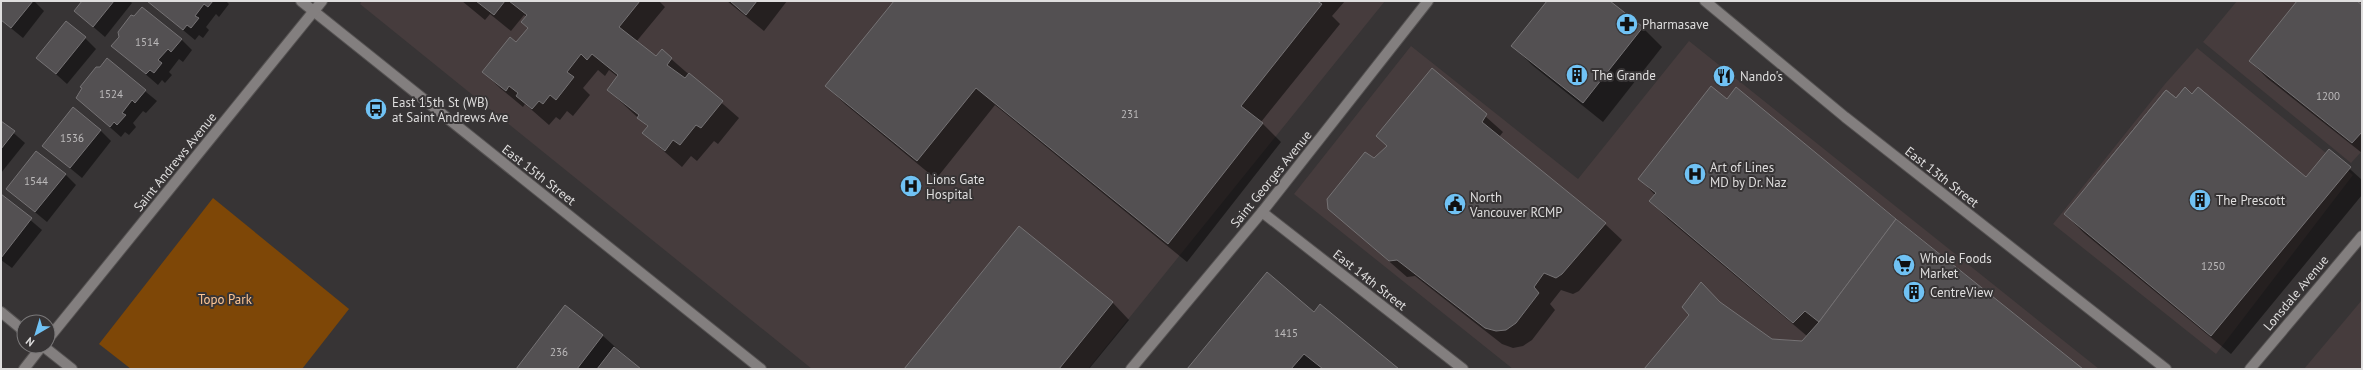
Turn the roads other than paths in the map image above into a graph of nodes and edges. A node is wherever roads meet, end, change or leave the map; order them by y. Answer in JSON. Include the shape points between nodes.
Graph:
{"nodes":[{"id":1,"x":301,"y":1,"type":"edge"},
{"id":2,"x":322,"y":1,"type":"edge"},
{"id":3,"x":1428,"y":1,"type":"edge"},
{"id":4,"x":1705,"y":1,"type":"edge"},
{"id":5,"x":313,"y":11,"type":"junction"},
{"id":6,"x":1262,"y":212,"type":"junction"},
{"id":7,"x":2362,"y":236,"type":"edge"},
{"id":8,"x":1,"y":312,"type":"edge"},
{"id":9,"x":16,"y":324,"type":"edge"},
{"id":10,"x":56,"y":329,"type":"edge"},
{"id":11,"x":36,"y":354,"type":"edge"},
{"id":12,"x":52,"y":354,"type":"edge"},
{"id":13,"x":24,"y":369,"type":"edge"},
{"id":14,"x":72,"y":369,"type":"edge"},
{"id":15,"x":761,"y":369,"type":"edge"},
{"id":16,"x":1131,"y":369,"type":"edge"},
{"id":17,"x":1463,"y":369,"type":"edge"},
{"id":18,"x":2166,"y":369,"type":"edge"},
{"id":19,"x":2250,"y":369,"type":"edge"}],
"edges":[{"from":1,"to":5,"type":"street","name":"East 15th Street"},
{"from":2,"to":5,"type":"street","name":"Saint Andrews Avenue"},
{"from":3,"to":6,"type":"street","name":"Saint Georges Avenue"},
{"from":4,"to":18,"type":"street","name":"East 13th Street","via":[[1840,112]]},
{"from":5,"to":10,"type":"street","name":"Saint Andrews Avenue"},
{"from":5,"to":15,"type":"street","name":"East 15th Street"},
{"from":6,"to":16,"type":"street","name":"Saint Georges Avenue"},
{"from":6,"to":17,"type":"street","name":"East 14th Street"},
{"from":7,"to":19,"type":"street","name":"Lonsdale Avenue"},
{"from":8,"to":9,"type":"street"},
{"from":11,"to":13,"type":"street"},
{"from":12,"to":14,"type":"street"}]}
